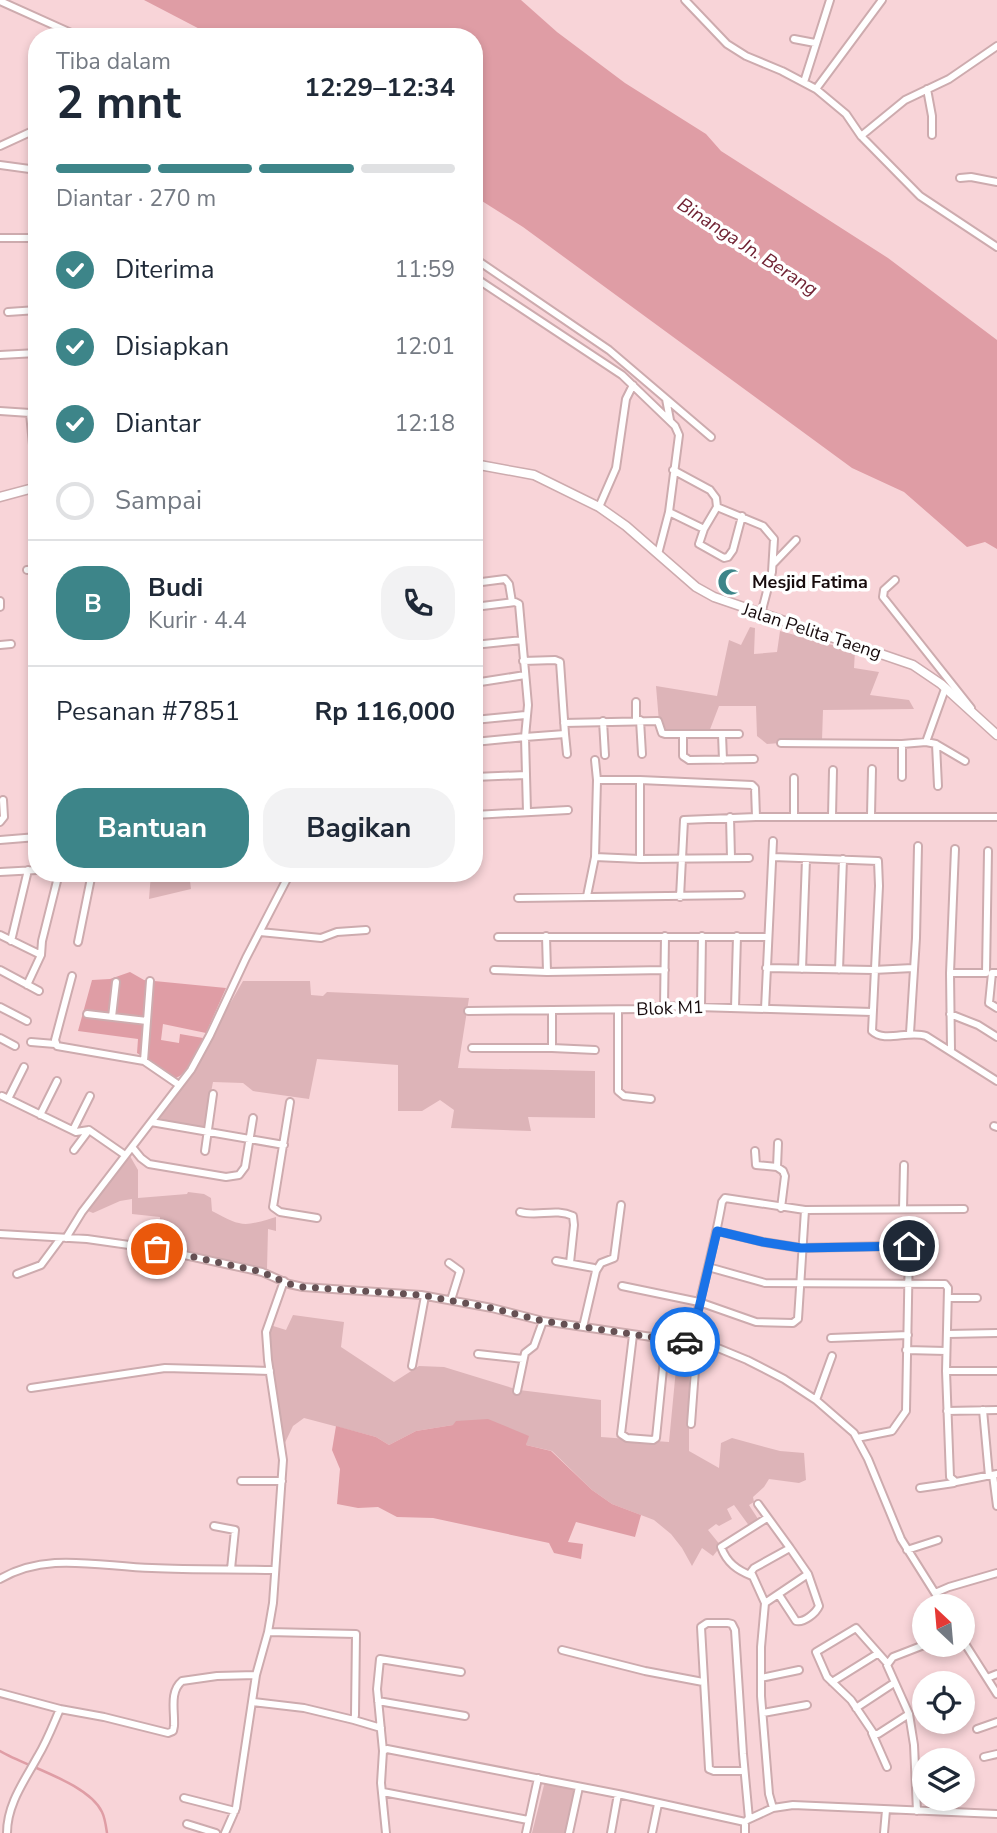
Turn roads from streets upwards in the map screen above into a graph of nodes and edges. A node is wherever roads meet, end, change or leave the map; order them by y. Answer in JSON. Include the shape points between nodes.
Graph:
{"nodes":[{"id":1,"x":685,"y":0,"type":"edge"},
{"id":2,"x":830,"y":0,"type":"edge"},
{"id":3,"x":882,"y":0,"type":"edge"},
{"id":4,"x":0,"y":1,"type":"edge"},
{"id":5,"x":60,"y":28,"type":"edge"},
{"id":6,"x":794,"y":39,"type":"dead end"},
{"id":7,"x":815,"y":43,"type":"junction"},
{"id":8,"x":997,"y":46,"type":"edge"},
{"id":9,"x":804,"y":82,"type":"junction"},
{"id":10,"x":816,"y":89,"type":"junction"},
{"id":11,"x":927,"y":89,"type":"junction"},
{"id":12,"x":28,"y":133,"type":"edge"},
{"id":13,"x":932,"y":135,"type":"dead end"},
{"id":14,"x":861,"y":136,"type":"junction"},
{"id":15,"x":0,"y":146,"type":"edge"},
{"id":16,"x":0,"y":165,"type":"edge"},
{"id":17,"x":28,"y":169,"type":"edge"},
{"id":18,"x":960,"y":178,"type":"dead end"},
{"id":19,"x":997,"y":182,"type":"edge"},
{"id":20,"x":0,"y":238,"type":"edge"},
{"id":21,"x":28,"y":238,"type":"edge"},
{"id":22,"x":997,"y":247,"type":"edge"},
{"id":23,"x":483,"y":264,"type":"edge"},
{"id":24,"x":483,"y":283,"type":"edge"},
{"id":25,"x":28,"y":311,"type":"edge"},
{"id":26,"x":8,"y":312,"type":"dead end"},
{"id":27,"x":28,"y":353,"type":"edge"},
{"id":28,"x":0,"y":355,"type":"edge"},
{"id":29,"x":633,"y":385,"type":"junction"},
{"id":30,"x":666,"y":398,"type":"junction"},
{"id":31,"x":0,"y":411,"type":"edge"},
{"id":32,"x":28,"y":413,"type":"edge"},
{"id":33,"x":670,"y":420,"type":"junction"},
{"id":34,"x":711,"y":437,"type":"dead end"},
{"id":35,"x":483,"y":466,"type":"edge"},
{"id":36,"x":673,"y":470,"type":"junction"},
{"id":37,"x":28,"y":489,"type":"edge"},
{"id":38,"x":0,"y":497,"type":"edge"},
{"id":39,"x":598,"y":507,"type":"junction"},
{"id":40,"x":717,"y":507,"type":"junction"},
{"id":41,"x":669,"y":512,"type":"junction"},
{"id":42,"x":742,"y":516,"type":"junction"},
{"id":43,"x":704,"y":529,"type":"junction"},
{"id":44,"x":796,"y":540,"type":"dead end"},
{"id":45,"x":658,"y":554,"type":"junction"},
{"id":46,"x":772,"y":564,"type":"junction"},
{"id":47,"x":895,"y":580,"type":"dead end"},
{"id":48,"x":483,"y":582,"type":"edge"},
{"id":49,"x":0,"y":601,"type":"edge"},
{"id":50,"x":512,"y":602,"type":"junction"},
{"id":51,"x":483,"y":606,"type":"edge"},
{"id":52,"x":0,"y":607,"type":"edge"},
{"id":53,"x":761,"y":614,"type":"junction"},
{"id":54,"x":522,"y":640,"type":"junction"},
{"id":55,"x":11,"y":644,"type":"dead end"},
{"id":56,"x":483,"y":644,"type":"edge"},
{"id":57,"x":0,"y":645,"type":"edge"},
{"id":58,"x":523,"y":661,"type":"junction"},
{"id":59,"x":525,"y":675,"type":"junction"},
{"id":60,"x":483,"y":682,"type":"edge"},
{"id":61,"x":945,"y":689,"type":"junction"},
{"id":62,"x":636,"y":702,"type":"dead end"},
{"id":63,"x":526,"y":715,"type":"junction"},
{"id":64,"x":483,"y":719,"type":"edge"},
{"id":65,"x":638,"y":720,"type":"junction"},
{"id":66,"x":603,"y":721,"type":"junction"},
{"id":67,"x":980,"y":722,"type":"junction"},
{"id":68,"x":564,"y":723,"type":"junction"},
{"id":69,"x":565,"y":734,"type":"junction"},
{"id":70,"x":683,"y":734,"type":"junction"},
{"id":71,"x":722,"y":734,"type":"junction"},
{"id":72,"x":738,"y":734,"type":"dead end"},
{"id":73,"x":997,"y":735,"type":"edge"},
{"id":74,"x":525,"y":737,"type":"junction"},
{"id":75,"x":483,"y":741,"type":"edge"},
{"id":76,"x":926,"y":742,"type":"junction"},
{"id":77,"x":781,"y":743,"type":"dead end"},
{"id":78,"x":902,"y":744,"type":"junction"},
{"id":79,"x":936,"y":744,"type":"junction"},
{"id":80,"x":567,"y":754,"type":"dead end"},
{"id":81,"x":642,"y":754,"type":"dead end"},
{"id":82,"x":604,"y":755,"type":"dead end"},
{"id":83,"x":754,"y":759,"type":"dead end"},
{"id":84,"x":595,"y":760,"type":"dead end"},
{"id":85,"x":723,"y":760,"type":"junction"},
{"id":86,"x":965,"y":761,"type":"dead end"},
{"id":87,"x":872,"y":769,"type":"dead end"},
{"id":88,"x":833,"y":770,"type":"dead end"},
{"id":89,"x":526,"y":775,"type":"junction"},
{"id":90,"x":483,"y":777,"type":"edge"},
{"id":91,"x":902,"y":777,"type":"dead end"},
{"id":92,"x":794,"y":778,"type":"dead end"},
{"id":93,"x":597,"y":780,"type":"junction"},
{"id":94,"x":640,"y":780,"type":"junction"},
{"id":95,"x":938,"y":786,"type":"dead end"},
{"id":96,"x":3,"y":800,"type":"dead end"},
{"id":97,"x":568,"y":810,"type":"dead end"},
{"id":98,"x":527,"y":812,"type":"junction"},
{"id":99,"x":483,"y":814,"type":"edge"},
{"id":100,"x":871,"y":815,"type":"junction"},
{"id":101,"x":794,"y":816,"type":"junction"},
{"id":102,"x":832,"y":816,"type":"junction"},
{"id":103,"x":730,"y":817,"type":"junction"},
{"id":104,"x":756,"y":817,"type":"junction"},
{"id":105,"x":997,"y":817,"type":"edge"},
{"id":106,"x":0,"y":822,"type":"edge"},
{"id":107,"x":28,"y":838,"type":"edge"},
{"id":108,"x":0,"y":840,"type":"edge"},
{"id":109,"x":773,"y":841,"type":"dead end"},
{"id":110,"x":918,"y":846,"type":"dead end"},
{"id":111,"x":955,"y":849,"type":"dead end"},
{"id":112,"x":988,"y":851,"type":"dead end"},
{"id":113,"x":596,"y":857,"type":"junction"},
{"id":114,"x":773,"y":857,"type":"junction"},
{"id":115,"x":731,"y":858,"type":"junction"},
{"id":116,"x":750,"y":858,"type":"dead end"},
{"id":117,"x":640,"y":859,"type":"junction"},
{"id":118,"x":681,"y":859,"type":"junction"},
{"id":119,"x":806,"y":859,"type":"junction"},
{"id":120,"x":843,"y":859,"type":"junction"},
{"id":121,"x":28,"y":870,"type":"joint"},
{"id":122,"x":0,"y":872,"type":"edge"},
{"id":123,"x":58,"y":882,"type":"edge"},
{"id":124,"x":90,"y":882,"type":"edge"},
{"id":125,"x":285,"y":882,"type":"edge"},
{"id":126,"x":741,"y":895,"type":"dead end"},
{"id":127,"x":587,"y":896,"type":"junction"},
{"id":128,"x":680,"y":897,"type":"junction"},
{"id":129,"x":518,"y":898,"type":"dead end"},
{"id":130,"x":366,"y":930,"type":"dead end"},
{"id":131,"x":260,"y":932,"type":"junction"},
{"id":132,"x":0,"y":935,"type":"edge"},
{"id":133,"x":546,"y":936,"type":"junction"},
{"id":134,"x":665,"y":936,"type":"junction"},
{"id":135,"x":702,"y":936,"type":"junction"},
{"id":136,"x":737,"y":936,"type":"junction"},
{"id":137,"x":498,"y":937,"type":"dead end"},
{"id":138,"x":767,"y":937,"type":"junction"},
{"id":139,"x":11,"y":940,"type":"junction"},
{"id":140,"x":78,"y":942,"type":"dead end"},
{"id":141,"x":41,"y":955,"type":"junction"},
{"id":142,"x":766,"y":968,"type":"junction"},
{"id":143,"x":914,"y":968,"type":"junction"},
{"id":144,"x":802,"y":969,"type":"junction"},
{"id":145,"x":494,"y":970,"type":"dead end"},
{"id":146,"x":665,"y":970,"type":"junction"},
{"id":147,"x":839,"y":970,"type":"junction"},
{"id":148,"x":873,"y":970,"type":"junction"},
{"id":149,"x":0,"y":971,"type":"edge"},
{"id":150,"x":547,"y":972,"type":"junction"},
{"id":151,"x":950,"y":973,"type":"junction"},
{"id":152,"x":997,"y":973,"type":"edge"},
{"id":153,"x":72,"y":976,"type":"dead end"},
{"id":154,"x":150,"y":981,"type":"dead end"},
{"id":155,"x":116,"y":982,"type":"dead end"},
{"id":156,"x":27,"y":985,"type":"junction"},
{"id":157,"x":39,"y":991,"type":"dead end"},
{"id":158,"x":664,"y":1006,"type":"junction"},
{"id":159,"x":701,"y":1006,"type":"junction"},
{"id":160,"x":0,"y":1007,"type":"edge"},
{"id":161,"x":735,"y":1008,"type":"junction"},
{"id":162,"x":997,"y":1008,"type":"edge"},
{"id":163,"x":765,"y":1009,"type":"junction"},
{"id":164,"x":552,"y":1010,"type":"junction"},
{"id":165,"x":618,"y":1010,"type":"junction"},
{"id":166,"x":468,"y":1011,"type":"dead end"},
{"id":167,"x":872,"y":1012,"type":"junction"},
{"id":168,"x":950,"y":1013,"type":"junction"},
{"id":169,"x":87,"y":1014,"type":"dead end"},
{"id":170,"x":112,"y":1017,"type":"junction"},
{"id":171,"x":27,"y":1021,"type":"dead end"},
{"id":172,"x":147,"y":1021,"type":"junction"},
{"id":173,"x":909,"y":1033,"type":"junction"},
{"id":174,"x":997,"y":1037,"type":"edge"},
{"id":175,"x":0,"y":1038,"type":"edge"},
{"id":176,"x":32,"y":1042,"type":"dead end"},
{"id":177,"x":55,"y":1044,"type":"junction"},
{"id":178,"x":15,"y":1046,"type":"dead end"},
{"id":179,"x":472,"y":1048,"type":"dead end"},
{"id":180,"x":552,"y":1048,"type":"junction"},
{"id":181,"x":951,"y":1049,"type":"junction"},
{"id":182,"x":595,"y":1050,"type":"dead end"},
{"id":183,"x":144,"y":1061,"type":"junction"},
{"id":184,"x":24,"y":1067,"type":"dead end"},
{"id":185,"x":57,"y":1081,"type":"dead end"},
{"id":186,"x":997,"y":1081,"type":"edge"},
{"id":187,"x":179,"y":1085,"type":"junction"},
{"id":188,"x":213,"y":1094,"type":"dead end"},
{"id":189,"x":90,"y":1096,"type":"dead end"},
{"id":190,"x":651,"y":1099,"type":"dead end"},
{"id":191,"x":289,"y":1102,"type":"dead end"},
{"id":192,"x":40,"y":1115,"type":"junction"},
{"id":193,"x":253,"y":1118,"type":"dead end"},
{"id":194,"x":152,"y":1122,"type":"junction"},
{"id":195,"x":73,"y":1130,"type":"junction"},
{"id":196,"x":89,"y":1130,"type":"junction"},
{"id":197,"x":207,"y":1131,"type":"junction"},
{"id":198,"x":248,"y":1139,"type":"junction"},
{"id":199,"x":778,"y":1143,"type":"dead end"},
{"id":200,"x":284,"y":1145,"type":"junction"},
{"id":201,"x":132,"y":1147,"type":"junction"},
{"id":202,"x":74,"y":1150,"type":"dead end"},
{"id":203,"x":205,"y":1151,"type":"dead end"},
{"id":204,"x":755,"y":1151,"type":"dead end"},
{"id":205,"x":125,"y":1155,"type":"junction"},
{"id":206,"x":904,"y":1165,"type":"dead end"},
{"id":207,"x":777,"y":1167,"type":"junction"},
{"id":208,"x":621,"y":1205,"type":"dead end"},
{"id":209,"x":782,"y":1208,"type":"junction"},
{"id":210,"x":903,"y":1209,"type":"junction"},
{"id":211,"x":964,"y":1209,"type":"dead end"},
{"id":212,"x":804,"y":1210,"type":"junction"},
{"id":213,"x":520,"y":1212,"type":"dead end"},
{"id":214,"x":317,"y":1218,"type":"dead end"},
{"id":215,"x":717,"y":1231,"type":"junction"},
{"id":216,"x":0,"y":1234,"type":"edge"},
{"id":217,"x":63,"y":1238,"type":"junction"},
{"id":218,"x":934,"y":1245,"type":"dead end"},
{"id":219,"x":909,"y":1246,"type":"junction"},
{"id":220,"x":801,"y":1248,"type":"junction"},
{"id":221,"x":556,"y":1261,"type":"dead end"},
{"id":222,"x":449,"y":1263,"type":"dead end"},
{"id":223,"x":570,"y":1263,"type":"junction"},
{"id":224,"x":708,"y":1266,"type":"junction"},
{"id":225,"x":596,"y":1271,"type":"junction"},
{"id":226,"x":17,"y":1273,"type":"dead end"},
{"id":227,"x":284,"y":1281,"type":"junction"},
{"id":228,"x":909,"y":1282,"type":"junction"},
{"id":229,"x":799,"y":1285,"type":"junction"},
{"id":230,"x":622,"y":1286,"type":"dead end"},
{"id":231,"x":425,"y":1296,"type":"junction"},
{"id":232,"x":948,"y":1298,"type":"junction"},
{"id":233,"x":977,"y":1298,"type":"dead end"},
{"id":234,"x":451,"y":1300,"type":"junction"},
{"id":235,"x":699,"y":1302,"type":"junction"},
{"id":236,"x":543,"y":1321,"type":"junction"},
{"id":237,"x":583,"y":1327,"type":"junction"},
{"id":238,"x":997,"y":1333,"type":"edge"},
{"id":239,"x":948,"y":1334,"type":"junction"},
{"id":240,"x":633,"y":1335,"type":"junction"},
{"id":241,"x":908,"y":1335,"type":"junction"},
{"id":242,"x":831,"y":1338,"type":"dead end"},
{"id":243,"x":666,"y":1339,"type":"junction"},
{"id":244,"x":694,"y":1343,"type":"junction"},
{"id":245,"x":906,"y":1350,"type":"junction"},
{"id":246,"x":946,"y":1351,"type":"junction"},
{"id":247,"x":478,"y":1353,"type":"dead end"},
{"id":248,"x":832,"y":1356,"type":"dead end"},
{"id":249,"x":523,"y":1359,"type":"junction"},
{"id":250,"x":412,"y":1366,"type":"dead end"},
{"id":251,"x":270,"y":1371,"type":"junction"},
{"id":252,"x":946,"y":1371,"type":"junction"},
{"id":253,"x":997,"y":1371,"type":"edge"},
{"id":254,"x":31,"y":1388,"type":"dead end"},
{"id":255,"x":517,"y":1391,"type":"dead end"},
{"id":256,"x":816,"y":1401,"type":"junction"},
{"id":257,"x":983,"y":1410,"type":"junction"},
{"id":258,"x":997,"y":1410,"type":"edge"},
{"id":259,"x":947,"y":1411,"type":"junction"},
{"id":260,"x":691,"y":1424,"type":"dead end"},
{"id":261,"x":857,"y":1438,"type":"junction"},
{"id":262,"x":993,"y":1475,"type":"edge"},
{"id":263,"x":241,"y":1481,"type":"dead end"},
{"id":264,"x":282,"y":1481,"type":"junction"},
{"id":265,"x":956,"y":1482,"type":"junction"},
{"id":266,"x":920,"y":1488,"type":"dead end"},
{"id":267,"x":758,"y":1504,"type":"dead end"},
{"id":268,"x":997,"y":1506,"type":"edge"},
{"id":269,"x":767,"y":1518,"type":"junction"},
{"id":270,"x":214,"y":1526,"type":"dead end"},
{"id":271,"x":938,"y":1539,"type":"dead end"},
{"id":272,"x":790,"y":1548,"type":"junction"},
{"id":273,"x":907,"y":1550,"type":"junction"},
{"id":274,"x":231,"y":1569,"type":"junction"},
{"id":275,"x":275,"y":1570,"type":"junction"},
{"id":276,"x":997,"y":1573,"type":"edge"},
{"id":277,"x":808,"y":1574,"type":"junction"},
{"id":278,"x":752,"y":1576,"type":"junction"},
{"id":279,"x":0,"y":1579,"type":"edge"},
{"id":280,"x":935,"y":1593,"type":"joint"},
{"id":281,"x":779,"y":1595,"type":"junction"},
{"id":282,"x":765,"y":1603,"type":"junction"},
{"id":283,"x":268,"y":1632,"type":"junction"},
{"id":284,"x":562,"y":1650,"type":"dead end"},
{"id":285,"x":912,"y":1650,"type":"edge"},
{"id":286,"x":877,"y":1654,"type":"junction"},
{"id":287,"x":974,"y":1657,"type":"edge"},
{"id":288,"x":887,"y":1662,"type":"junction"},
{"id":289,"x":799,"y":1670,"type":"dead end"},
{"id":290,"x":461,"y":1672,"type":"dead end"},
{"id":291,"x":997,"y":1674,"type":"edge"},
{"id":292,"x":256,"y":1675,"type":"junction"},
{"id":293,"x":761,"y":1678,"type":"junction"},
{"id":294,"x":987,"y":1678,"type":"junction"},
{"id":295,"x":703,"y":1682,"type":"junction"},
{"id":296,"x":832,"y":1682,"type":"junction"},
{"id":297,"x":894,"y":1683,"type":"junction"},
{"id":298,"x":0,"y":1693,"type":"edge"},
{"id":299,"x":997,"y":1694,"type":"edge"},
{"id":300,"x":378,"y":1701,"type":"junction"},
{"id":301,"x":253,"y":1702,"type":"junction"},
{"id":302,"x":807,"y":1705,"type":"dead end"},
{"id":303,"x":856,"y":1708,"type":"junction"},
{"id":304,"x":60,"y":1710,"type":"junction"},
{"id":305,"x":763,"y":1713,"type":"junction"},
{"id":306,"x":909,"y":1714,"type":"junction"},
{"id":307,"x":465,"y":1716,"type":"dead end"},
{"id":308,"x":354,"y":1720,"type":"junction"},
{"id":309,"x":997,"y":1722,"type":"edge"},
{"id":310,"x":381,"y":1728,"type":"junction"},
{"id":311,"x":977,"y":1730,"type":"dead end"},
{"id":312,"x":872,"y":1733,"type":"junction"},
{"id":313,"x":914,"y":1748,"type":"edge"},
{"id":314,"x":383,"y":1751,"type":"junction"},
{"id":315,"x":997,"y":1754,"type":"edge"},
{"id":316,"x":984,"y":1757,"type":"dead end"},
{"id":317,"x":887,"y":1767,"type":"dead end"},
{"id":318,"x":744,"y":1771,"type":"junction"},
{"id":319,"x":538,"y":1778,"type":"junction"},
{"id":320,"x":579,"y":1787,"type":"junction"},
{"id":321,"x":383,"y":1792,"type":"junction"},
{"id":322,"x":618,"y":1794,"type":"junction"},
{"id":323,"x":184,"y":1798,"type":"dead end"},
{"id":324,"x":658,"y":1804,"type":"junction"},
{"id":325,"x":773,"y":1808,"type":"junction"},
{"id":326,"x":886,"y":1810,"type":"junction"},
{"id":327,"x":235,"y":1811,"type":"junction"},
{"id":328,"x":912,"y":1811,"type":"edge"},
{"id":329,"x":916,"y":1811,"type":"edge"},
{"id":330,"x":997,"y":1814,"type":"edge"},
{"id":331,"x":528,"y":1820,"type":"junction"},
{"id":332,"x":747,"y":1821,"type":"junction"},
{"id":333,"x":187,"y":1825,"type":"dead end"},
{"id":334,"x":7,"y":1833,"type":"edge"},
{"id":335,"x":216,"y":1833,"type":"edge"},
{"id":336,"x":225,"y":1833,"type":"edge"},
{"id":337,"x":387,"y":1833,"type":"edge"},
{"id":338,"x":526,"y":1833,"type":"edge"},
{"id":339,"x":569,"y":1833,"type":"edge"},
{"id":340,"x":611,"y":1833,"type":"edge"},
{"id":341,"x":652,"y":1833,"type":"edge"},
{"id":342,"x":745,"y":1833,"type":"edge"},
{"id":343,"x":884,"y":1833,"type":"edge"}],
"edges":[{"from":1,"to":9,"type":"street","via":[[727,44]]},
{"from":2,"to":7,"type":"street"},
{"from":3,"to":10,"type":"street"},
{"from":4,"to":5,"type":"street"},
{"from":6,"to":7,"type":"street"},
{"from":7,"to":9,"type":"street"},
{"from":8,"to":11,"type":"street"},
{"from":9,"to":10,"type":"street"},
{"from":10,"to":14,"type":"street","via":[[846,114]]},
{"from":11,"to":13,"type":"street"},
{"from":11,"to":14,"type":"street","via":[[895,107]]},
{"from":12,"to":15,"type":"street"},
{"from":14,"to":22,"type":"street","via":[[920,196]]},
{"from":16,"to":17,"type":"street"},
{"from":18,"to":19,"type":"street"},
{"from":20,"to":21,"type":"street"},
{"from":23,"to":30,"type":"street","via":[[610,350]]},
{"from":24,"to":29,"type":"street"},
{"from":25,"to":26,"type":"street"},
{"from":27,"to":28,"type":"street"},
{"from":29,"to":33,"type":"street"},
{"from":29,"to":39,"type":"street","via":[[624,411],[616,468]]},
{"from":30,"to":33,"type":"street"},
{"from":30,"to":34,"type":"street"},
{"from":31,"to":32,"type":"street"},
{"from":33,"to":36,"type":"street","via":[[679,435]]},
{"from":35,"to":39,"type":"street","name":"Jalan Pelita Taeng","via":[[534,475]]},
{"from":36,"to":40,"type":"street","via":[[710,490]]},
{"from":36,"to":41,"type":"street"},
{"from":37,"to":38,"type":"street"},
{"from":39,"to":45,"type":"street","name":"Jalan Pelita Taeng"},
{"from":40,"to":42,"type":"street"},
{"from":40,"to":43,"type":"street"},
{"from":41,"to":43,"type":"street"},
{"from":41,"to":45,"type":"street"},
{"from":42,"to":43,"type":"street","via":[[733,550],[726,558],[699,544]]},
{"from":42,"to":46,"type":"street","via":[[771,534]]},
{"from":44,"to":46,"type":"street"},
{"from":45,"to":53,"type":"street","name":"Jalan Pelita Taeng","via":[[696,587]]},
{"from":46,"to":53,"type":"street"},
{"from":47,"to":67,"type":"street","via":[[882,595]]},
{"from":48,"to":50,"type":"street","via":[[505,579]]},
{"from":49,"to":52,"type":"street"},
{"from":50,"to":51,"type":"street"},
{"from":50,"to":54,"type":"street","via":[[520,606]]},
{"from":53,"to":61,"type":"street","name":"Jalan Pelita Taeng","via":[[913,665]]},
{"from":54,"to":56,"type":"street"},
{"from":54,"to":58,"type":"street"},
{"from":55,"to":57,"type":"street"},
{"from":58,"to":59,"type":"street"},
{"from":58,"to":68,"type":"street","via":[[560,662]]},
{"from":59,"to":60,"type":"street"},
{"from":59,"to":63,"type":"street"},
{"from":61,"to":67,"type":"street","name":"Jalan Pelita Taeng"},
{"from":61,"to":76,"type":"street"},
{"from":62,"to":65,"type":"street"},
{"from":63,"to":64,"type":"street"},
{"from":63,"to":74,"type":"street"},
{"from":65,"to":66,"type":"street"},
{"from":65,"to":70,"type":"street","via":[[658,721],[663,734]]},
{"from":65,"to":81,"type":"street"},
{"from":66,"to":68,"type":"street"},
{"from":66,"to":82,"type":"street"},
{"from":67,"to":73,"type":"street","name":"Jalan Pelita Taeng"},
{"from":68,"to":69,"type":"street"},
{"from":69,"to":74,"type":"street"},
{"from":69,"to":80,"type":"street"},
{"from":70,"to":71,"type":"street"},
{"from":70,"to":85,"type":"street","via":[[685,758]]},
{"from":71,"to":72,"type":"street"},
{"from":71,"to":85,"type":"street"},
{"from":74,"to":75,"type":"street"},
{"from":74,"to":89,"type":"street"},
{"from":76,"to":78,"type":"street"},
{"from":76,"to":79,"type":"street"},
{"from":77,"to":78,"type":"street"},
{"from":78,"to":91,"type":"street"},
{"from":79,"to":86,"type":"street"},
{"from":79,"to":95,"type":"street"},
{"from":83,"to":85,"type":"street"},
{"from":84,"to":93,"type":"street"},
{"from":87,"to":100,"type":"street"},
{"from":88,"to":102,"type":"street"},
{"from":89,"to":90,"type":"street"},
{"from":89,"to":98,"type":"street"},
{"from":92,"to":101,"type":"street"},
{"from":93,"to":94,"type":"street"},
{"from":93,"to":113,"type":"street"},
{"from":94,"to":104,"type":"street","via":[[752,785]]},
{"from":94,"to":117,"type":"street"},
{"from":96,"to":106,"type":"street"},
{"from":97,"to":98,"type":"street"},
{"from":98,"to":99,"type":"street"},
{"from":100,"to":102,"type":"street"},
{"from":100,"to":105,"type":"street"},
{"from":101,"to":102,"type":"street"},
{"from":101,"to":104,"type":"street"},
{"from":103,"to":104,"type":"street"},
{"from":103,"to":115,"type":"street"},
{"from":103,"to":118,"type":"street","via":[[684,820]]},
{"from":107,"to":108,"type":"street"},
{"from":109,"to":114,"type":"street"},
{"from":110,"to":143,"type":"street"},
{"from":111,"to":151,"type":"street"},
{"from":112,"to":151,"type":"street","via":[[986,974]]},
{"from":113,"to":117,"type":"street"},
{"from":113,"to":127,"type":"street"},
{"from":114,"to":119,"type":"street"},
{"from":114,"to":138,"type":"street"},
{"from":115,"to":116,"type":"street"},
{"from":115,"to":118,"type":"street"},
{"from":117,"to":118,"type":"street"},
{"from":118,"to":128,"type":"street"},
{"from":119,"to":120,"type":"street"},
{"from":119,"to":144,"type":"street"},
{"from":120,"to":147,"type":"street"},
{"from":120,"to":148,"type":"street","via":[[878,862]]},
{"from":121,"to":122,"type":"street"},
{"from":121,"to":139,"type":"street"},
{"from":123,"to":141,"type":"street"},
{"from":124,"to":140,"type":"street"},
{"from":125,"to":131,"type":"street"},
{"from":126,"to":128,"type":"street"},
{"from":127,"to":128,"type":"street"},
{"from":127,"to":129,"type":"street"},
{"from":130,"to":131,"type":"street","via":[[321,938]]},
{"from":131,"to":187,"type":"street","via":[[204,1046]]},
{"from":132,"to":139,"type":"street"},
{"from":133,"to":134,"type":"street"},
{"from":133,"to":137,"type":"street"},
{"from":133,"to":150,"type":"street"},
{"from":134,"to":135,"type":"street"},
{"from":134,"to":146,"type":"street"},
{"from":135,"to":136,"type":"street"},
{"from":135,"to":159,"type":"street"},
{"from":136,"to":138,"type":"street"},
{"from":136,"to":161,"type":"street"},
{"from":138,"to":142,"type":"street"},
{"from":139,"to":141,"type":"street"},
{"from":141,"to":156,"type":"street"},
{"from":142,"to":144,"type":"street"},
{"from":142,"to":163,"type":"street"},
{"from":143,"to":148,"type":"street"},
{"from":143,"to":173,"type":"street"},
{"from":144,"to":147,"type":"street"},
{"from":145,"to":150,"type":"street"},
{"from":146,"to":150,"type":"street"},
{"from":146,"to":158,"type":"street"},
{"from":147,"to":148,"type":"street"},
{"from":148,"to":167,"type":"street"},
{"from":149,"to":156,"type":"street"},
{"from":151,"to":168,"type":"street"},
{"from":152,"to":162,"type":"street","via":[[992,973],[989,1003]]},
{"from":153,"to":177,"type":"street"},
{"from":154,"to":172,"type":"street"},
{"from":155,"to":170,"type":"street"},
{"from":156,"to":157,"type":"street"},
{"from":158,"to":159,"type":"street","name":"Blok M1"},
{"from":158,"to":165,"type":"street","name":"Blok M1"},
{"from":159,"to":161,"type":"street","name":"Blok M1"},
{"from":160,"to":171,"type":"street"},
{"from":161,"to":163,"type":"street","name":"Blok M1"},
{"from":163,"to":167,"type":"street","name":"Blok M1"},
{"from":164,"to":165,"type":"street","name":"Blok M1"},
{"from":164,"to":166,"type":"street","name":"Blok M1"},
{"from":164,"to":180,"type":"street"},
{"from":165,"to":190,"type":"street","via":[[620,1094]]},
{"from":167,"to":173,"type":"street","via":[[875,1035]]},
{"from":168,"to":174,"type":"street"},
{"from":168,"to":181,"type":"street"},
{"from":169,"to":170,"type":"street"},
{"from":170,"to":172,"type":"street"},
{"from":172,"to":183,"type":"street"},
{"from":173,"to":181,"type":"street","via":[[926,1035]]},
{"from":175,"to":178,"type":"street"},
{"from":176,"to":177,"type":"street"},
{"from":177,"to":183,"type":"street"},
{"from":179,"to":180,"type":"street"},
{"from":180,"to":182,"type":"street"},
{"from":181,"to":186,"type":"street"},
{"from":183,"to":187,"type":"street"},
{"from":184,"to":192,"type":"street","via":[[5,1098]]},
{"from":185,"to":192,"type":"street"},
{"from":187,"to":194,"type":"street"},
{"from":188,"to":197,"type":"street"},
{"from":189,"to":195,"type":"street"},
{"from":191,"to":200,"type":"street"},
{"from":192,"to":195,"type":"street"},
{"from":193,"to":198,"type":"street"},
{"from":194,"to":197,"type":"street"},
{"from":194,"to":201,"type":"street"},
{"from":195,"to":196,"type":"street"},
{"from":196,"to":202,"type":"street"},
{"from":196,"to":205,"type":"street"},
{"from":197,"to":198,"type":"street"},
{"from":197,"to":203,"type":"street"},
{"from":198,"to":200,"type":"street"},
{"from":198,"to":201,"type":"street","via":[[245,1167],[235,1177],[149,1164]]},
{"from":199,"to":207,"type":"street"},
{"from":200,"to":214,"type":"street","via":[[273,1207]]},
{"from":201,"to":205,"type":"street"},
{"from":204,"to":207,"type":"street","via":[[755,1165]]},
{"from":205,"to":217,"type":"street"},
{"from":206,"to":210,"type":"street"},
{"from":207,"to":209,"type":"street","via":[[785,1174]]},
{"from":208,"to":225,"type":"street","via":[[614,1258],[601,1262]]},
{"from":209,"to":212,"type":"street"},
{"from":209,"to":215,"type":"street","via":[[725,1198]]},
{"from":210,"to":211,"type":"street"},
{"from":210,"to":212,"type":"street"},
{"from":212,"to":220,"type":"street"},
{"from":213,"to":223,"type":"street","via":[[559,1212],[574,1217]]},
{"from":215,"to":220,"type":"street"},
{"from":215,"to":224,"type":"street"},
{"from":216,"to":217,"type":"street"},
{"from":217,"to":226,"type":"street","via":[[41,1265]]},
{"from":217,"to":227,"type":"street","via":[[157,1249]]},
{"from":218,"to":219,"type":"street"},
{"from":219,"to":220,"type":"street"},
{"from":219,"to":228,"type":"street"},
{"from":220,"to":229,"type":"street"},
{"from":221,"to":223,"type":"street"},
{"from":222,"to":234,"type":"street","via":[[460,1271]]},
{"from":223,"to":225,"type":"street"},
{"from":224,"to":229,"type":"street","via":[[765,1283]]},
{"from":224,"to":235,"type":"street"},
{"from":225,"to":237,"type":"street"},
{"from":227,"to":231,"type":"street","via":[[303,1287]]},
{"from":227,"to":251,"type":"street","via":[[266,1332]]},
{"from":228,"to":229,"type":"street"},
{"from":228,"to":232,"type":"street","via":[[945,1284]]},
{"from":228,"to":241,"type":"street"},
{"from":229,"to":235,"type":"street","via":[[798,1319],[793,1323],[757,1322]]},
{"from":230,"to":235,"type":"street"},
{"from":231,"to":234,"type":"street"},
{"from":231,"to":250,"type":"street"},
{"from":232,"to":233,"type":"street"},
{"from":232,"to":239,"type":"street"},
{"from":234,"to":236,"type":"street"},
{"from":235,"to":244,"type":"street"},
{"from":236,"to":237,"type":"street"},
{"from":236,"to":249,"type":"street","via":[[536,1343]]},
{"from":237,"to":240,"type":"street"},
{"from":238,"to":239,"type":"street"},
{"from":239,"to":246,"type":"street"},
{"from":240,"to":243,"type":"street"},
{"from":240,"to":243,"type":"street","via":[[621,1434],[626,1438],[656,1438]]},
{"from":241,"to":242,"type":"street"},
{"from":241,"to":245,"type":"street"},
{"from":243,"to":244,"type":"street"},
{"from":244,"to":256,"type":"street","via":[[747,1360]]},
{"from":244,"to":260,"type":"street"},
{"from":245,"to":246,"type":"street"},
{"from":245,"to":261,"type":"street","via":[[904,1416],[892,1431]]},
{"from":246,"to":252,"type":"street"},
{"from":247,"to":249,"type":"street"},
{"from":248,"to":256,"type":"street"},
{"from":249,"to":255,"type":"street"},
{"from":251,"to":254,"type":"street","via":[[164,1368]]},
{"from":251,"to":264,"type":"street"},
{"from":252,"to":253,"type":"street"},
{"from":252,"to":259,"type":"street"},
{"from":256,"to":261,"type":"street"},
{"from":257,"to":258,"type":"street"},
{"from":257,"to":259,"type":"street"},
{"from":257,"to":262,"type":"street"},
{"from":259,"to":265,"type":"street","via":[[949,1472]]},
{"from":261,"to":273,"type":"street"},
{"from":262,"to":265,"type":"street"},
{"from":262,"to":268,"type":"street"},
{"from":263,"to":264,"type":"street"},
{"from":264,"to":275,"type":"street"},
{"from":265,"to":266,"type":"street"},
{"from":267,"to":269,"type":"street"},
{"from":269,"to":272,"type":"street"},
{"from":269,"to":278,"type":"street","via":[[721,1547],[735,1568]]},
{"from":270,"to":274,"type":"street","via":[[235,1530]]},
{"from":271,"to":273,"type":"street"},
{"from":272,"to":277,"type":"street"},
{"from":272,"to":278,"type":"street","via":[[754,1568]]},
{"from":273,"to":280,"type":"street"},
{"from":274,"to":275,"type":"street"},
{"from":274,"to":279,"type":"street","via":[[64,1562],[28,1567]]},
{"from":275,"to":283,"type":"street"},
{"from":276,"to":280,"type":"street"},
{"from":277,"to":281,"type":"street"},
{"from":277,"to":281,"type":"street","via":[[817,1610],[796,1620]]},
{"from":278,"to":282,"type":"street"},
{"from":281,"to":282,"type":"street"},
{"from":282,"to":293,"type":"street"},
{"from":283,"to":292,"type":"street"},
{"from":283,"to":308,"type":"street","via":[[356,1634]]},
{"from":284,"to":295,"type":"street"},
{"from":285,"to":288,"type":"street"},
{"from":286,"to":288,"type":"street"},
{"from":286,"to":296,"type":"street"},
{"from":286,"to":296,"type":"street","via":[[856,1628],[819,1649],[816,1653]]},
{"from":287,"to":294,"type":"street"},
{"from":288,"to":297,"type":"street"},
{"from":289,"to":293,"type":"street"},
{"from":290,"to":300,"type":"street","via":[[380,1659]]},
{"from":291,"to":294,"type":"street"},
{"from":292,"to":301,"type":"street"},
{"from":292,"to":304,"type":"street","via":[[177,1684],[174,1726],[168,1733]]},
{"from":293,"to":305,"type":"street"},
{"from":294,"to":299,"type":"street"},
{"from":295,"to":318,"type":"street","via":[[709,1769]]},
{"from":295,"to":318,"type":"street","via":[[701,1627],[732,1624]]},
{"from":296,"to":303,"type":"street"},
{"from":297,"to":303,"type":"street"},
{"from":297,"to":306,"type":"street"},
{"from":298,"to":304,"type":"street"},
{"from":300,"to":307,"type":"street"},
{"from":300,"to":310,"type":"street"},
{"from":301,"to":308,"type":"street"},
{"from":301,"to":327,"type":"street"},
{"from":302,"to":305,"type":"street"},
{"from":303,"to":312,"type":"street"},
{"from":304,"to":334,"type":"street","via":[[11,1809]]},
{"from":305,"to":325,"type":"street"},
{"from":306,"to":312,"type":"street","via":[[878,1734]]},
{"from":306,"to":313,"type":"street"},
{"from":308,"to":310,"type":"street"},
{"from":309,"to":311,"type":"street"},
{"from":310,"to":314,"type":"street"},
{"from":312,"to":317,"type":"street"},
{"from":314,"to":319,"type":"street"},
{"from":314,"to":321,"type":"street"},
{"from":315,"to":316,"type":"street"},
{"from":318,"to":332,"type":"street"},
{"from":319,"to":320,"type":"street"},
{"from":319,"to":331,"type":"street"},
{"from":320,"to":322,"type":"street"},
{"from":320,"to":339,"type":"street"},
{"from":321,"to":331,"type":"street"},
{"from":321,"to":337,"type":"street"},
{"from":322,"to":324,"type":"street"},
{"from":322,"to":340,"type":"street"},
{"from":323,"to":327,"type":"street"},
{"from":324,"to":332,"type":"street"},
{"from":324,"to":341,"type":"street"},
{"from":325,"to":326,"type":"street","via":[[802,1805]]},
{"from":325,"to":332,"type":"street"},
{"from":326,"to":328,"type":"street"},
{"from":326,"to":343,"type":"street"},
{"from":327,"to":336,"type":"street"},
{"from":329,"to":330,"type":"street"},
{"from":331,"to":338,"type":"street"},
{"from":332,"to":342,"type":"street"},
{"from":333,"to":335,"type":"street"}]}
